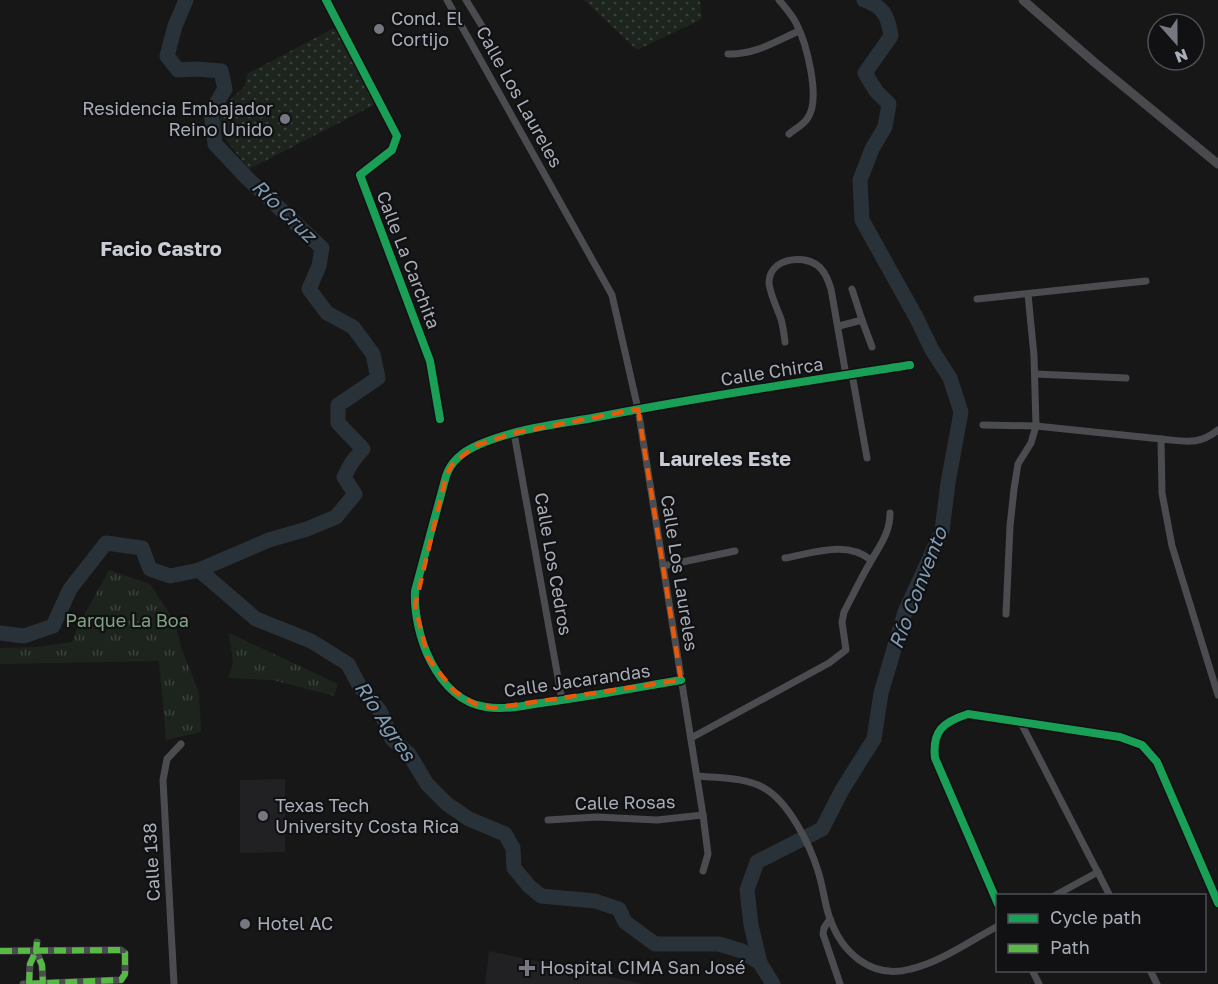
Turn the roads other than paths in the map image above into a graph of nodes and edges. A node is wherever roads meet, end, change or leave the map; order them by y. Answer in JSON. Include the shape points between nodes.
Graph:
{"nodes":[{"id":1,"x":326,"y":0,"type":"edge"},
{"id":2,"x":447,"y":0,"type":"edge"},
{"id":3,"x":466,"y":0,"type":"edge"},
{"id":4,"x":779,"y":0,"type":"edge"},
{"id":5,"x":1023,"y":0,"type":"edge"},
{"id":6,"x":482,"y":26,"type":"dead end"},
{"id":7,"x":799,"y":31,"type":"junction"},
{"id":8,"x":728,"y":54,"type":"dead end"},
{"id":9,"x":789,"y":134,"type":"dead end"},
{"id":10,"x":1218,"y":164,"type":"edge"},
{"id":11,"x":1146,"y":281,"type":"dead end"},
{"id":12,"x":852,"y":289,"type":"dead end"},
{"id":13,"x":1028,"y":294,"type":"junction"},
{"id":14,"x":977,"y":299,"type":"dead end"},
{"id":15,"x":862,"y":320,"type":"junction"},
{"id":16,"x":838,"y":326,"type":"junction"},
{"id":17,"x":785,"y":342,"type":"dead end"},
{"id":18,"x":872,"y":347,"type":"dead end"},
{"id":19,"x":910,"y":365,"type":"dead end"},
{"id":20,"x":1035,"y":374,"type":"junction"},
{"id":21,"x":849,"y":375,"type":"junction"},
{"id":22,"x":1126,"y":378,"type":"dead end"},
{"id":23,"x":638,"y":409,"type":"junction"},
{"id":24,"x":440,"y":419,"type":"dead end"},
{"id":25,"x":983,"y":425,"type":"dead end"},
{"id":26,"x":1036,"y":426,"type":"junction"},
{"id":27,"x":1218,"y":430,"type":"edge"},
{"id":28,"x":514,"y":433,"type":"junction"},
{"id":29,"x":1161,"y":439,"type":"junction"},
{"id":30,"x":867,"y":458,"type":"dead end"},
{"id":31,"x":890,"y":513,"type":"dead end"},
{"id":32,"x":735,"y":552,"type":"dead end"},
{"id":33,"x":785,"y":558,"type":"dead end"},
{"id":34,"x":871,"y":560,"type":"junction"},
{"id":35,"x":663,"y":566,"type":"junction"},
{"id":36,"x":1006,"y":614,"type":"dead end"},
{"id":37,"x":681,"y":680,"type":"junction"},
{"id":38,"x":1218,"y":695,"type":"edge"},
{"id":39,"x":562,"y":700,"type":"junction"},
{"id":40,"x":1020,"y":721,"type":"junction"},
{"id":41,"x":691,"y":738,"type":"junction"},
{"id":42,"x":181,"y":744,"type":"dead end"},
{"id":43,"x":697,"y":776,"type":"junction"},
{"id":44,"x":703,"y":815,"type":"junction"},
{"id":45,"x":548,"y":820,"type":"dead end"},
{"id":46,"x":703,"y":871,"type":"dead end"},
{"id":47,"x":1098,"y":872,"type":"junction"},
{"id":48,"x":1058,"y":894,"type":"edge"},
{"id":49,"x":1109,"y":894,"type":"edge"},
{"id":50,"x":996,"y":899,"type":"edge"},
{"id":51,"x":1218,"y":903,"type":"edge"},
{"id":52,"x":830,"y":919,"type":"junction"},
{"id":53,"x":996,"y":927,"type":"edge"},
{"id":54,"x":37,"y":942,"type":"dead end"},
{"id":55,"x":0,"y":951,"type":"edge"},
{"id":56,"x":36,"y":951,"type":"junction"},
{"id":57,"x":23,"y":984,"type":"edge"},
{"id":58,"x":29,"y":984,"type":"edge"},
{"id":59,"x":43,"y":984,"type":"edge"},
{"id":60,"x":174,"y":984,"type":"edge"},
{"id":61,"x":840,"y":984,"type":"edge"}],
"edges":[{"from":1,"to":24,"type":"street","name":"Calle La Carchita","via":[[397,136],[392,150],[360,175],[430,361]]},
{"from":2,"to":23,"type":"street","name":"Calle Los Laureles","via":[[612,295]]},
{"from":3,"to":6,"type":"street"},
{"from":4,"to":7,"type":"street"},
{"from":5,"to":10,"type":"street"},
{"from":7,"to":8,"type":"street","via":[[759,50]]},
{"from":7,"to":9,"type":"street","via":[[812,80],[813,106],[808,119]]},
{"from":11,"to":13,"type":"street"},
{"from":12,"to":15,"type":"street"},
{"from":13,"to":14,"type":"street"},
{"from":13,"to":20,"type":"street"},
{"from":15,"to":16,"type":"street"},
{"from":15,"to":18,"type":"street"},
{"from":16,"to":17,"type":"street","via":[[826,276],[806,259],[791,259],[772,272],[769,283]]},
{"from":16,"to":21,"type":"street"},
{"from":19,"to":21,"type":"street","name":"Calle Chirca"},
{"from":20,"to":22,"type":"street"},
{"from":20,"to":26,"type":"street"},
{"from":21,"to":23,"type":"street","name":"Calle Chirca"},
{"from":21,"to":30,"type":"street"},
{"from":23,"to":28,"type":"street","name":"Calle Jacarandas"},
{"from":23,"to":35,"type":"street","name":"Calle Los Laureles"},
{"from":25,"to":26,"type":"street"},
{"from":26,"to":29,"type":"street"},
{"from":26,"to":36,"type":"street","via":[[1018,464],[1014,489]]},
{"from":27,"to":29,"type":"street","via":[[1196,442]]},
{"from":28,"to":39,"type":"street","name":"Calle Los Cedros"},
{"from":28,"to":39,"type":"street","name":"Calle Jacarandas","via":[[471,448],[448,471],[415,591],[416,621],[434,667],[454,691],[470,702],[494,708]]},
{"from":29,"to":38,"type":"street","via":[[1162,493],[1172,546]]},
{"from":31,"to":34,"type":"street","via":[[888,531]]},
{"from":32,"to":35,"type":"street"},
{"from":33,"to":34,"type":"street","via":[[839,549],[853,550]]},
{"from":34,"to":41,"type":"street","via":[[844,612],[846,650]]},
{"from":35,"to":37,"type":"street","name":"Calle Los Laureles"},
{"from":37,"to":39,"type":"street","name":"Calle Jacarandas"},
{"from":37,"to":41,"type":"street","name":"Calle Los Laureles"},
{"from":40,"to":47,"type":"street"},
{"from":40,"to":50,"type":"street","via":[[968,714],[942,726],[934,747],[935,758]]},
{"from":40,"to":51,"type":"street","via":[[1128,738],[1148,750],[1160,768]]},
{"from":41,"to":43,"type":"street","name":"Calle Los Laureles"},
{"from":42,"to":60,"type":"street","name":"Calle 138","via":[[167,759],[163,780]]},
{"from":43,"to":44,"type":"street","name":"Calle Los Laureles"},
{"from":43,"to":52,"type":"street","via":[[734,779],[763,787],[784,807],[818,871]]},
{"from":44,"to":45,"type":"street","name":"Calle Rosas","via":[[657,820]]},
{"from":44,"to":46,"type":"street","name":"Calle Los Laureles","via":[[708,854]]},
{"from":47,"to":48,"type":"street"},
{"from":47,"to":49,"type":"street"},
{"from":52,"to":53,"type":"street","via":[[853,956],[873,969],[888,972],[916,968]]},
{"from":52,"to":61,"type":"street","via":[[823,934]]},
{"from":54,"to":56,"type":"street"},
{"from":55,"to":56,"type":"street"},
{"from":56,"to":58,"type":"street","via":[[30,964]]},
{"from":56,"to":59,"type":"street"},
{"from":56,"to":59,"type":"street","via":[[125,953],[125,974],[120,980]]},
{"from":57,"to":58,"type":"street"},
{"from":58,"to":59,"type":"street"}]}
